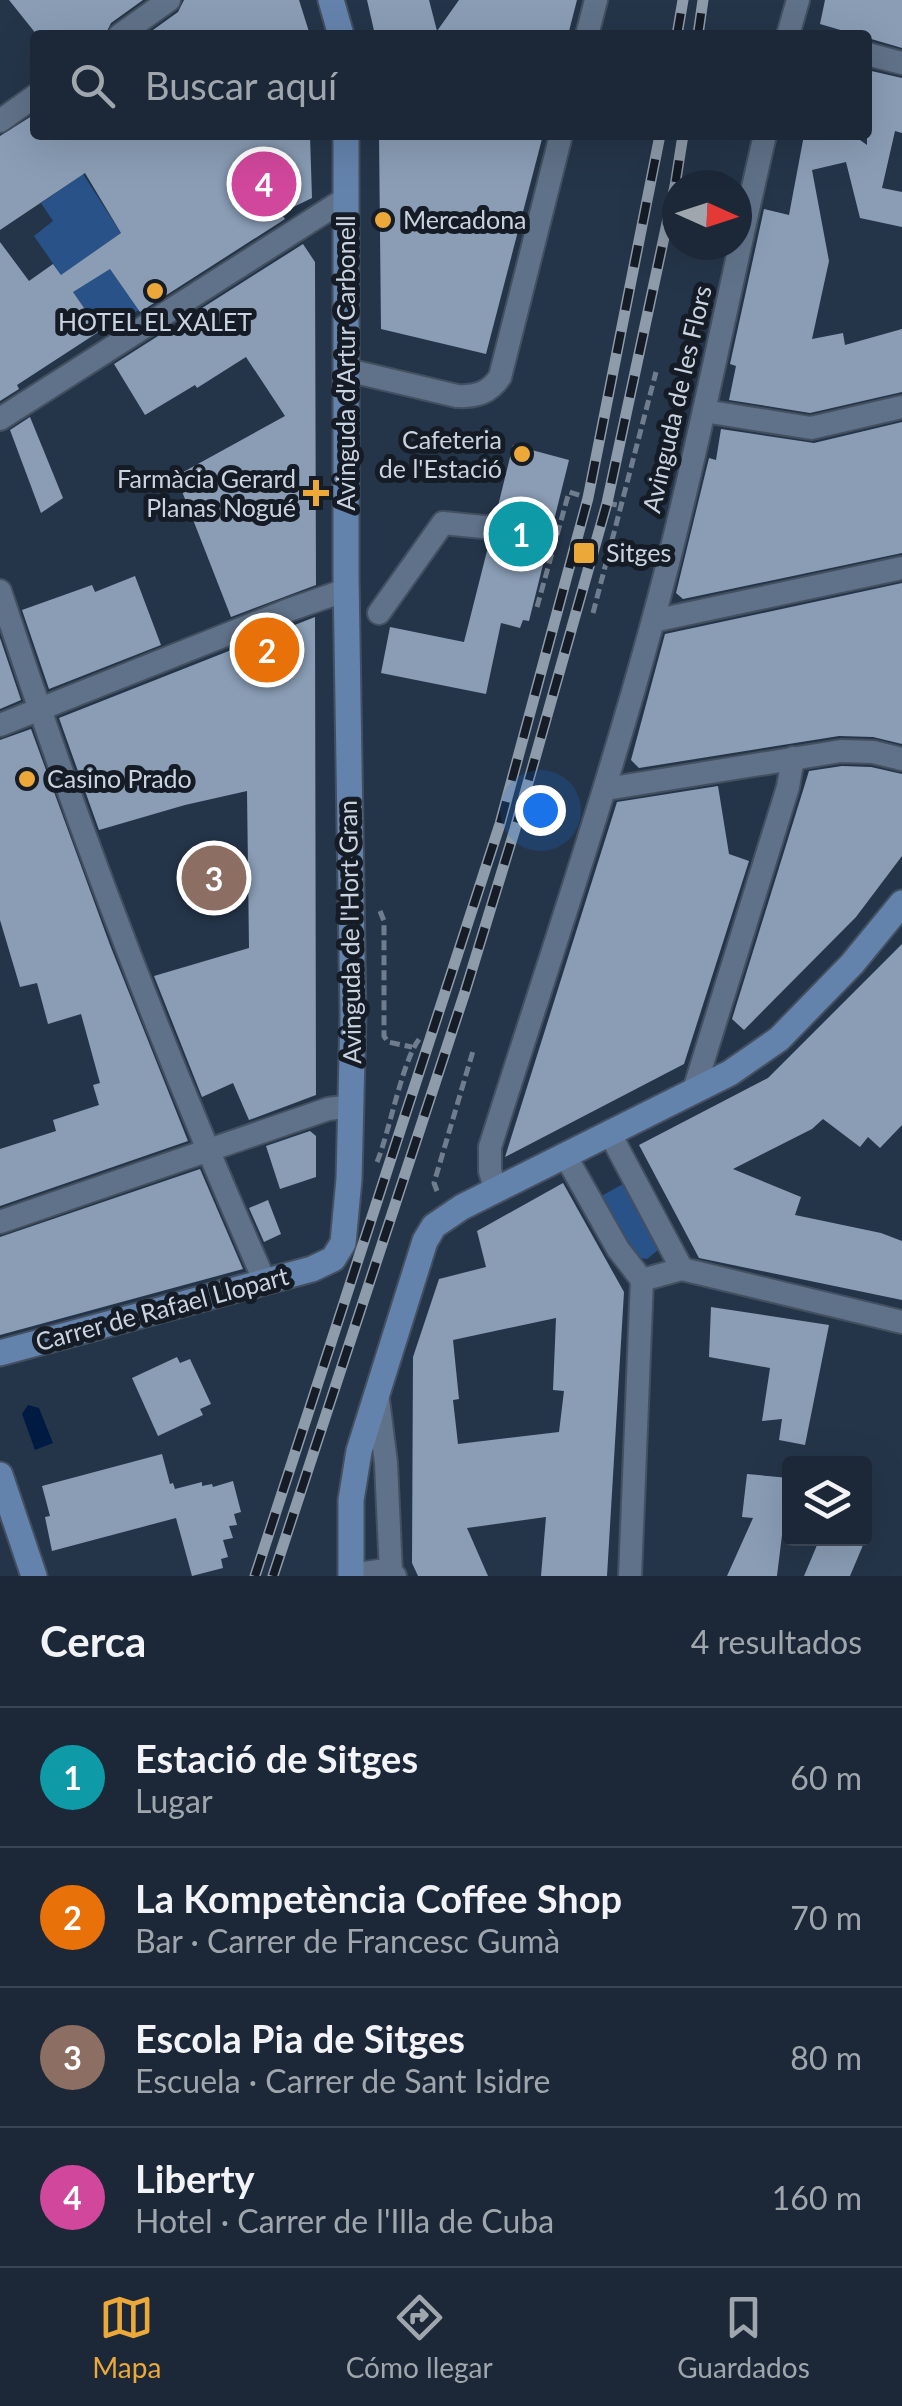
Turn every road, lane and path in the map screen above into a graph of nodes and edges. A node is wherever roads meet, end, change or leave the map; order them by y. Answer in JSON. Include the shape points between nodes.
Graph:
{"nodes":[{"id":1,"x":169,"y":0,"type":"edge"},
{"id":2,"x":331,"y":0,"type":"edge"},
{"id":3,"x":596,"y":0,"type":"edge"},
{"id":4,"x":798,"y":0,"type":"edge"},
{"id":5,"x":127,"y":30,"type":"edge"},
{"id":6,"x":340,"y":30,"type":"edge"},
{"id":7,"x":588,"y":30,"type":"edge"},
{"id":8,"x":791,"y":30,"type":"edge"},
{"id":9,"x":872,"y":55,"type":"edge"},
{"id":10,"x":902,"y":63,"type":"edge"},
{"id":11,"x":30,"y":100,"type":"edge"},
{"id":12,"x":0,"y":121,"type":"edge"},
{"id":13,"x":346,"y":140,"type":"edge"},
{"id":14,"x":560,"y":140,"type":"edge"},
{"id":15,"x":764,"y":140,"type":"edge"},
{"id":16,"x":346,"y":199,"type":"junction"},
{"id":17,"x":347,"y":370,"type":"junction"},
{"id":18,"x":656,"y":372,"type":"dead end"},
{"id":19,"x":902,"y":407,"type":"edge"},
{"id":20,"x":704,"y":411,"type":"junction"},
{"id":21,"x":0,"y":419,"type":"edge"},
{"id":22,"x":588,"y":498,"type":"dead end"},
{"id":23,"x":607,"y":503,"type":"dead end"},
{"id":24,"x":622,"y":506,"type":"junction"},
{"id":25,"x":492,"y":528,"type":"dead end"},
{"id":26,"x":902,"y":568,"type":"edge"},
{"id":27,"x":346,"y":590,"type":"junction"},
{"id":28,"x":0,"y":591,"type":"edge"},
{"id":29,"x":537,"y":606,"type":"dead end"},
{"id":30,"x":379,"y":613,"type":"dead end"},
{"id":31,"x":593,"y":613,"type":"dead end"},
{"id":32,"x":653,"y":621,"type":"junction"},
{"id":33,"x":39,"y":710,"type":"junction"},
{"id":34,"x":0,"y":725,"type":"edge"},
{"id":35,"x":793,"y":758,"type":"junction"},
{"id":36,"x":902,"y":760,"type":"edge"},
{"id":37,"x":606,"y":789,"type":"junction"},
{"id":38,"x":902,"y":903,"type":"edge"},
{"id":39,"x":384,"y":922,"type":"dead end"},
{"id":40,"x":422,"y":1037,"type":"dead end"},
{"id":41,"x":412,"y":1047,"type":"junction"},
{"id":42,"x":473,"y":1051,"type":"dead end"},
{"id":43,"x":694,"y":1090,"type":"junction"},
{"id":44,"x":351,"y":1106,"type":"junction"},
{"id":45,"x":609,"y":1132,"type":"junction"},
{"id":46,"x":208,"y":1152,"type":"junction"},
{"id":47,"x":565,"y":1155,"type":"junction"},
{"id":48,"x":378,"y":1162,"type":"dead end"},
{"id":49,"x":434,"y":1183,"type":"dead end"},
{"id":50,"x":496,"y":1191,"type":"junction"},
{"id":51,"x":0,"y":1222,"type":"edge"},
{"id":52,"x":324,"y":1265,"type":"joint"},
{"id":53,"x":682,"y":1270,"type":"junction"},
{"id":54,"x":642,"y":1280,"type":"junction"},
{"id":55,"x":265,"y":1282,"type":"junction"},
{"id":56,"x":902,"y":1322,"type":"edge"},
{"id":57,"x":0,"y":1352,"type":"edge"},
{"id":58,"x":377,"y":1392,"type":"junction"},
{"id":59,"x":0,"y":1475,"type":"edge"},
{"id":60,"x":393,"y":1574,"type":"edge"},
{"id":61,"x":351,"y":1575,"type":"edge"},
{"id":62,"x":34,"y":1576,"type":"edge"},
{"id":63,"x":630,"y":1576,"type":"edge"}],
"edges":[{"from":1,"to":5,"type":"street"},
{"from":2,"to":6,"type":"street"},
{"from":3,"to":7,"type":"street"},
{"from":4,"to":8,"type":"street"},
{"from":9,"to":10,"type":"street"},
{"from":11,"to":12,"type":"street"},
{"from":13,"to":16,"type":"street","name":"Avinguda d'Artur Carbonell"},
{"from":14,"to":17,"type":"street","via":[[493,387],[457,396]]},
{"from":15,"to":20,"type":"street","name":"Avinguda de les Flors"},
{"from":16,"to":17,"type":"street","name":"Avinguda d'Artur Carbonell"},
{"from":16,"to":21,"type":"street"},
{"from":17,"to":27,"type":"street","name":"Avinguda d'Artur Carbonell"},
{"from":18,"to":24,"type":"path"},
{"from":19,"to":20,"type":"street","via":[[811,428]]},
{"from":20,"to":32,"type":"street","name":"Avinguda de les Flors"},
{"from":22,"to":29,"type":"path","via":[[568,492]]},
{"from":23,"to":24,"type":"path"},
{"from":24,"to":31,"type":"path"},
{"from":25,"to":30,"type":"street","via":[[443,522]]},
{"from":26,"to":32,"type":"street"},
{"from":27,"to":33,"type":"street"},
{"from":27,"to":44,"type":"street","name":"Avinguda de l'Hort Gran"},
{"from":28,"to":33,"type":"street"},
{"from":32,"to":37,"type":"street","name":"Avinguda de les Flors"},
{"from":33,"to":34,"type":"street"},
{"from":33,"to":46,"type":"street"},
{"from":35,"to":36,"type":"street","via":[[841,751]]},
{"from":35,"to":37,"type":"street"},
{"from":35,"to":43,"type":"street"},
{"from":37,"to":50,"type":"street","name":"Avinguda de les Flors","via":[[490,1148]]},
{"from":38,"to":43,"type":"street","via":[[779,1039]]},
{"from":39,"to":41,"type":"path","via":[[384,1036]]},
{"from":40,"to":41,"type":"path"},
{"from":41,"to":48,"type":"path"},
{"from":42,"to":49,"type":"path"},
{"from":43,"to":45,"type":"street"},
{"from":44,"to":46,"type":"street"},
{"from":44,"to":52,"type":"street","name":"Avinguda de l'Hort Gran","via":[[346,1232],[339,1252]]},
{"from":45,"to":47,"type":"street"},
{"from":45,"to":53,"type":"street"},
{"from":46,"to":51,"type":"street"},
{"from":46,"to":55,"type":"street"},
{"from":47,"to":50,"type":"street"},
{"from":47,"to":54,"type":"street"},
{"from":50,"to":58,"type":"street","via":[[429,1232]]},
{"from":52,"to":55,"type":"street","name":"Carrer de Rafael Llopart"},
{"from":53,"to":54,"type":"street"},
{"from":53,"to":56,"type":"street"},
{"from":54,"to":63,"type":"street"},
{"from":55,"to":57,"type":"street","name":"Carrer de Rafael Llopart"},
{"from":58,"to":60,"type":"street"},
{"from":58,"to":61,"type":"street","via":[[354,1474]]},
{"from":59,"to":62,"type":"street"},
{"from":60,"to":61,"type":"street"}]}
